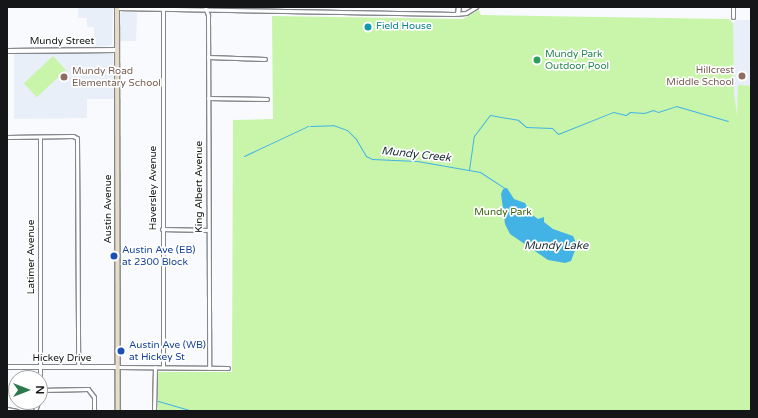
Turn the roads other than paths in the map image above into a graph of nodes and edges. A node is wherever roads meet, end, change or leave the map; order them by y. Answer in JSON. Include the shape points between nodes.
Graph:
{"nodes":[{"id":1,"x":348,"y":7,"type":"edge"},
{"id":2,"x":459,"y":7,"type":"edge"},
{"id":3,"x":476,"y":7,"type":"edge"},
{"id":4,"x":733,"y":7,"type":"edge"},
{"id":5,"x":117,"y":8,"type":"edge"},
{"id":6,"x":205,"y":9,"type":"edge"},
{"id":7,"x":163,"y":10,"type":"junction"},
{"id":8,"x":348,"y":13,"type":"junction"},
{"id":9,"x":458,"y":14,"type":"junction"},
{"id":10,"x":733,"y":17,"type":"dead end"},
{"id":11,"x":117,"y":50,"type":"junction"},
{"id":12,"x":7,"y":51,"type":"edge"},
{"id":13,"x":208,"y":57,"type":"junction"},
{"id":14,"x":265,"y":59,"type":"dead end"},
{"id":15,"x":208,"y":98,"type":"junction"},
{"id":16,"x":267,"y":99,"type":"dead end"},
{"id":17,"x":40,"y":136,"type":"junction"},
{"id":18,"x":7,"y":137,"type":"edge"},
{"id":19,"x":162,"y":229,"type":"junction"},
{"id":20,"x":208,"y":230,"type":"junction"},
{"id":21,"x":40,"y":366,"type":"junction"},
{"id":22,"x":7,"y":367,"type":"edge"},
{"id":23,"x":78,"y":367,"type":"junction"},
{"id":24,"x":118,"y":367,"type":"junction"},
{"id":25,"x":155,"y":367,"type":"junction"},
{"id":26,"x":163,"y":367,"type":"junction"},
{"id":27,"x":208,"y":368,"type":"junction"},
{"id":28,"x":228,"y":368,"type":"dead end"},
{"id":29,"x":40,"y":370,"type":"edge"},
{"id":30,"x":48,"y":390,"type":"edge"},
{"id":31,"x":7,"y":409,"type":"edge"},
{"id":32,"x":17,"y":411,"type":"edge"},
{"id":33,"x":94,"y":411,"type":"edge"},
{"id":34,"x":118,"y":411,"type":"edge"},
{"id":35,"x":154,"y":411,"type":"edge"}],
"edges":[{"from":1,"to":8,"type":"street"},
{"from":2,"to":9,"type":"street"},
{"from":3,"to":9,"type":"street"},
{"from":4,"to":10,"type":"street"},
{"from":5,"to":7,"type":"street"},
{"from":5,"to":11,"type":"main road","name":"Austin Avenue"},
{"from":6,"to":7,"type":"street"},
{"from":6,"to":8,"type":"street"},
{"from":6,"to":13,"type":"street","name":"King Albert Avenue"},
{"from":7,"to":19,"type":"street","name":"Haversley Avenue"},
{"from":8,"to":9,"type":"street"},
{"from":11,"to":12,"type":"street","name":"Mundy Street"},
{"from":11,"to":24,"type":"main road","name":"Austin Avenue"},
{"from":13,"to":14,"type":"street"},
{"from":13,"to":15,"type":"street","name":"King Albert Avenue"},
{"from":15,"to":16,"type":"street"},
{"from":15,"to":20,"type":"street","name":"King Albert Avenue"},
{"from":17,"to":18,"type":"street"},
{"from":17,"to":21,"type":"street","name":"Latimer Avenue"},
{"from":17,"to":23,"type":"street","via":[[73,136],[77,140]]},
{"from":19,"to":20,"type":"street"},
{"from":19,"to":26,"type":"street","name":"Haversley Avenue"},
{"from":20,"to":27,"type":"street","name":"King Albert Avenue"},
{"from":21,"to":22,"type":"street","name":"Hickey Drive"},
{"from":21,"to":23,"type":"street","name":"Hickey Drive"},
{"from":21,"to":29,"type":"street","name":"Latimer Avenue"},
{"from":23,"to":24,"type":"street","name":"Hickey Drive"},
{"from":24,"to":25,"type":"street"},
{"from":24,"to":34,"type":"main road","name":"Austin Avenue"},
{"from":25,"to":26,"type":"street"},
{"from":25,"to":35,"type":"street"},
{"from":26,"to":27,"type":"street"},
{"from":27,"to":28,"type":"street"},
{"from":30,"to":33,"type":"street","via":[[88,389],[94,397]]},
{"from":31,"to":32,"type":"street"}]}
